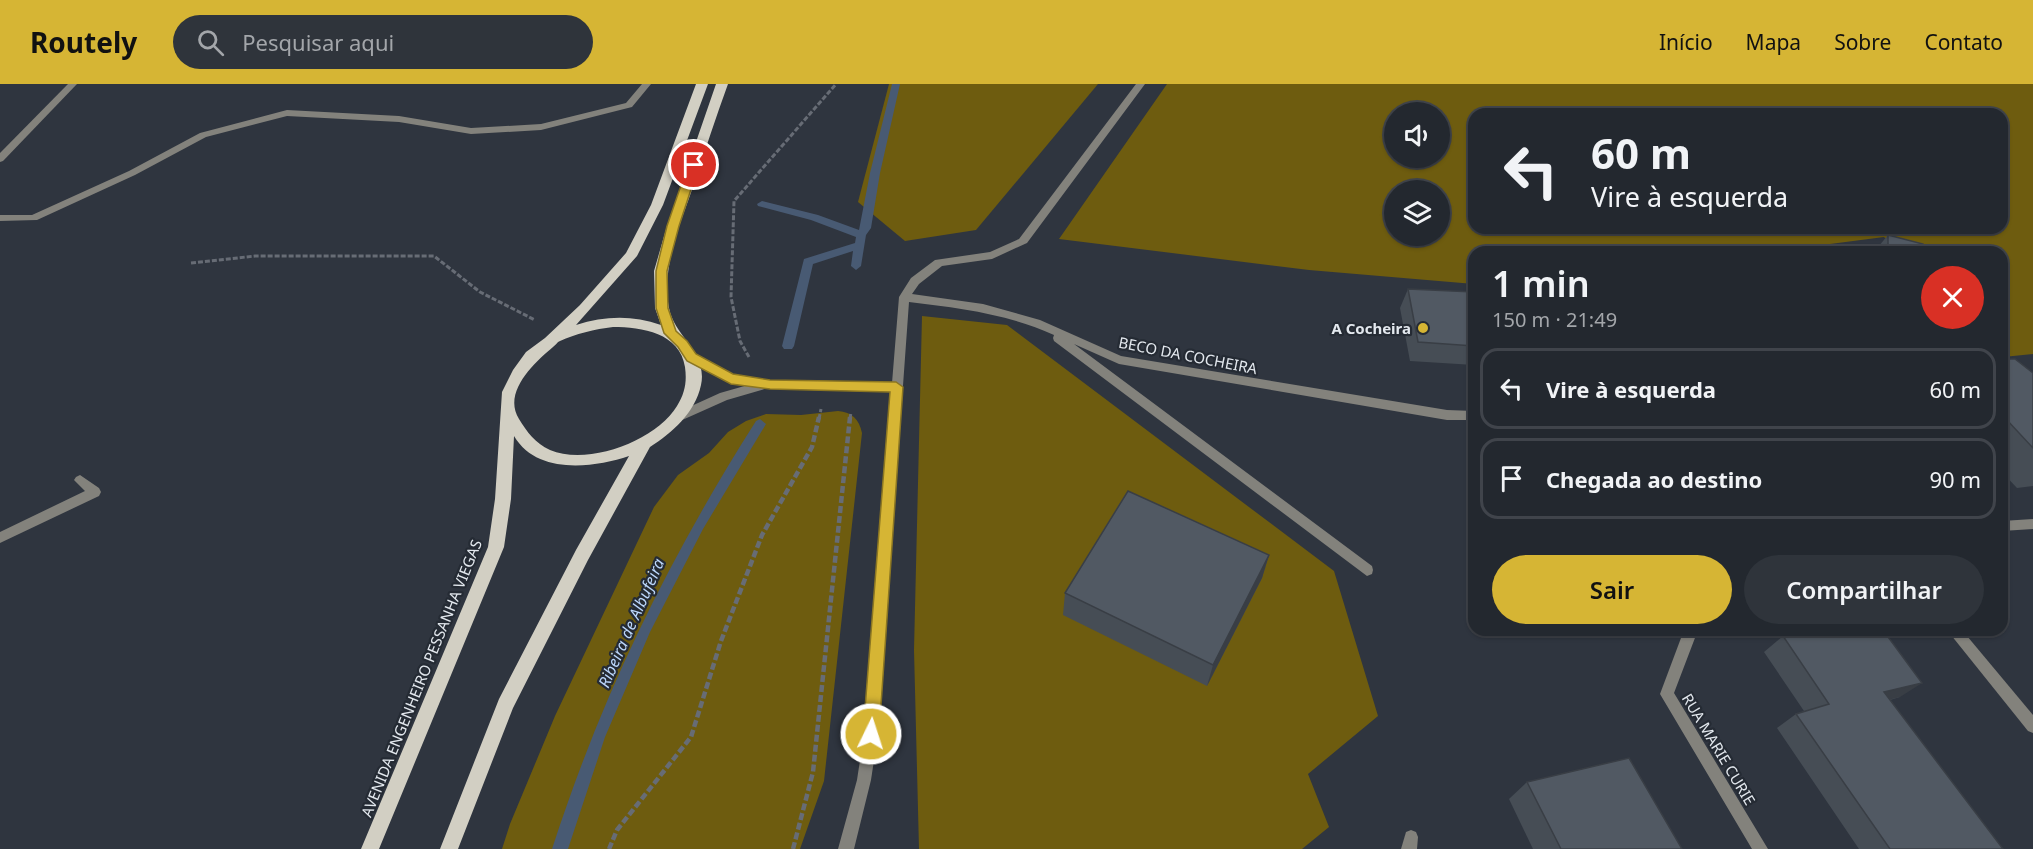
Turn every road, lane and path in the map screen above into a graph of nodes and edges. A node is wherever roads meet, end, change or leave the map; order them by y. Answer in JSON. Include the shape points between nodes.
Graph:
{"nodes":[{"id":1,"x":74,"y":84,"type":"edge"},
{"id":2,"x":647,"y":84,"type":"edge"},
{"id":3,"x":702,"y":84,"type":"edge"},
{"id":4,"x":722,"y":84,"type":"edge"},
{"id":5,"x":836,"y":84,"type":"edge"},
{"id":6,"x":1141,"y":84,"type":"edge"},
{"id":7,"x":0,"y":159,"type":"edge"},
{"id":8,"x":0,"y":218,"type":"edge"},
{"id":9,"x":191,"y":263,"type":"dead end"},
{"id":10,"x":904,"y":297,"type":"junction"},
{"id":11,"x":1040,"y":324,"type":"junction"},
{"id":12,"x":670,"y":333,"type":"junction"},
{"id":13,"x":555,"y":337,"type":"junction"},
{"id":14,"x":691,"y":358,"type":"junction"},
{"id":15,"x":758,"y":362,"type":"dead end"},
{"id":16,"x":770,"y":384,"type":"junction"},
{"id":17,"x":826,"y":387,"type":"junction"},
{"id":18,"x":854,"y":387,"type":"junction"},
{"id":19,"x":896,"y":387,"type":"junction"},
{"id":20,"x":508,"y":411,"type":"junction"},
{"id":21,"x":680,"y":416,"type":"junction"},
{"id":22,"x":1468,"y":416,"type":"edge"},
{"id":23,"x":643,"y":445,"type":"junction"},
{"id":24,"x":80,"y":480,"type":"dead end"},
{"id":25,"x":2033,"y":524,"type":"edge"},
{"id":26,"x":2008,"y":526,"type":"edge"},
{"id":27,"x":0,"y":538,"type":"edge"},
{"id":28,"x":1367,"y":570,"type":"dead end"},
{"id":29,"x":1689,"y":636,"type":"edge"},
{"id":30,"x":1959,"y":636,"type":"edge"},
{"id":31,"x":2033,"y":726,"type":"edge"},
{"id":32,"x":370,"y":849,"type":"edge"},
{"id":33,"x":449,"y":849,"type":"edge"},
{"id":34,"x":609,"y":849,"type":"edge"},
{"id":35,"x":793,"y":849,"type":"edge"},
{"id":36,"x":846,"y":849,"type":"edge"},
{"id":37,"x":1760,"y":849,"type":"edge"}],
"edges":[{"from":1,"to":7,"type":"street"},
{"from":2,"to":8,"type":"street","via":[[629,105],[541,127],[471,131],[399,119],[287,113],[203,135],[33,218]]},
{"from":3,"to":13,"type":"main road","via":[[657,205],[631,256]]},
{"from":4,"to":12,"type":"main road","via":[[673,226],[662,271],[662,308]]},
{"from":5,"to":15,"type":"path","via":[[734,201],[731,297],[740,341],[750,358]]},
{"from":6,"to":10,"type":"street","via":[[1023,241],[992,255],[939,262],[915,281]]},
{"from":9,"to":13,"type":"path","via":[[255,256],[434,256],[480,292]]},
{"from":10,"to":11,"type":"street","name":"BECO DA COCHEIRA","via":[[984,308]]},
{"from":10,"to":19,"type":"street"},
{"from":11,"to":22,"type":"street","name":"BECO DA COCHEIRA","via":[[1119,360]]},
{"from":11,"to":28,"type":"street"},
{"from":12,"to":13,"type":"main road","via":[[644,323],[613,321]]},
{"from":12,"to":14,"type":"main road"},
{"from":13,"to":20,"type":"main road","via":[[531,356],[518,374],[510,392]]},
{"from":14,"to":16,"type":"street","via":[[731,379]]},
{"from":14,"to":21,"type":"main road","via":[[694,386]]},
{"from":16,"to":17,"type":"street"},
{"from":16,"to":21,"type":"street","via":[[724,396]]},
{"from":17,"to":18,"type":"street"},
{"from":17,"to":34,"type":"path","via":[[812,447],[762,535],[720,641],[692,737],[617,830]]},
{"from":18,"to":19,"type":"street"},
{"from":18,"to":35,"type":"path","via":[[813,772]]},
{"from":19,"to":36,"type":"street","via":[[871,734]]},
{"from":20,"to":23,"type":"main road","via":[[515,431],[531,447],[555,458],[614,456]]},
{"from":20,"to":32,"type":"main road","name":"AVENIDA ENGENHEIRO PESSANHA VIEGAS","via":[[496,547]]},
{"from":21,"to":23,"type":"main road"},
{"from":23,"to":33,"type":"main road","via":[[505,705]]},
{"from":24,"to":27,"type":"street","via":[[95,492]]},
{"from":25,"to":26,"type":"street"},
{"from":29,"to":37,"type":"street","name":"RUA MARIE CURIE","via":[[1667,694]]},
{"from":30,"to":31,"type":"street"}]}
